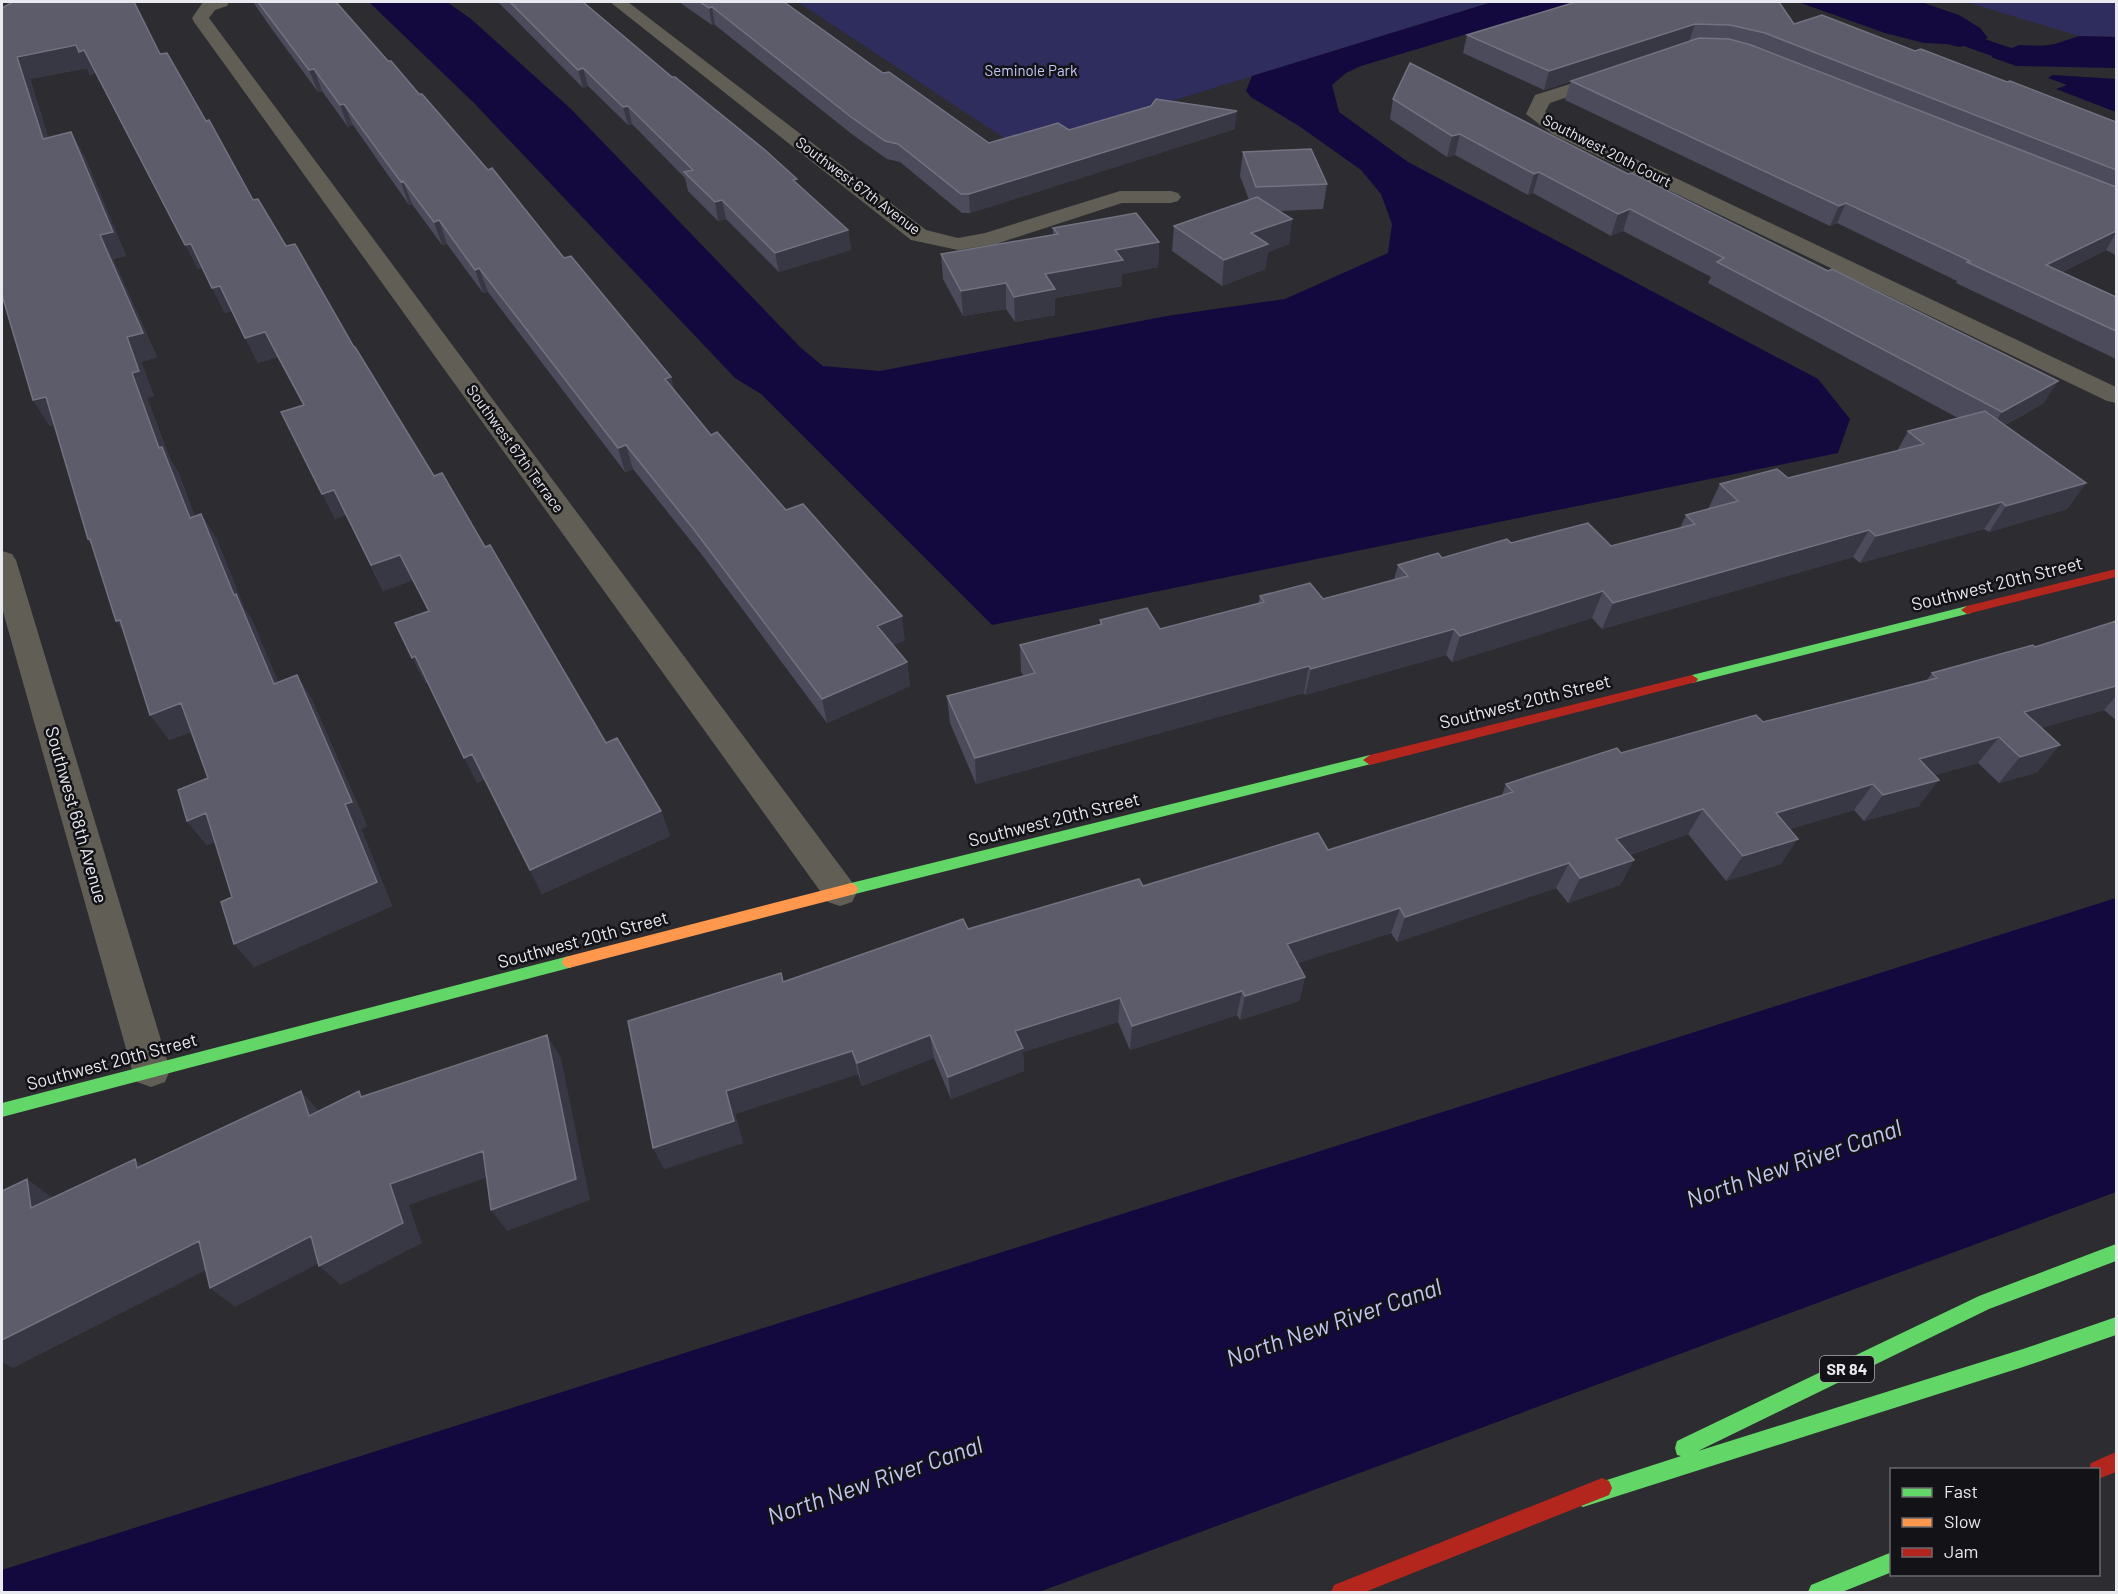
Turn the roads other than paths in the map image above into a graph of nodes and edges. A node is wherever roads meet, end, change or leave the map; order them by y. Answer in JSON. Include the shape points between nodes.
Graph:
{"nodes":[{"id":1,"x":618,"y":2,"type":"edge"},
{"id":2,"x":215,"y":4,"type":"edge"},
{"id":3,"x":1626,"y":70,"type":"edge"},
{"id":4,"x":1171,"y":197,"type":"dead end"},
{"id":5,"x":2116,"y":396,"type":"edge"},
{"id":6,"x":2,"y":560,"type":"edge"},
{"id":7,"x":2116,"y":573,"type":"edge"},
{"id":8,"x":840,"y":892,"type":"junction"},
{"id":9,"x":151,"y":1070,"type":"junction"},
{"id":10,"x":2,"y":1110,"type":"edge"},
{"id":11,"x":2116,"y":1252,"type":"edge"},
{"id":12,"x":2116,"y":1326,"type":"edge"},
{"id":13,"x":2116,"y":1462,"type":"edge"},
{"id":14,"x":2100,"y":1469,"type":"edge"},
{"id":15,"x":1583,"y":1497,"type":"junction"},
{"id":16,"x":1890,"y":1563,"type":"edge"},
{"id":17,"x":1341,"y":1593,"type":"edge"},
{"id":18,"x":1818,"y":1593,"type":"edge"}],
"edges":[{"from":1,"to":4,"type":"street","name":"Southwest 67th Avenue","via":[[920,235],[958,244],[988,239],[1120,197]]},
{"from":2,"to":8,"type":"street","name":"Southwest 67th Terrace","via":[[200,18]]},
{"from":3,"to":5,"type":"street","name":"Southwest 20th Court","via":[[1542,99],[1535,114],[1559,130]]},
{"from":6,"to":9,"type":"street","name":"Southwest 68th Avenue"},
{"from":7,"to":8,"type":"main road","name":"Southwest 20th Street"},
{"from":8,"to":9,"type":"main road","name":"Southwest 20th Street"},
{"from":9,"to":10,"type":"main road","name":"Southwest 20th Street"},
{"from":11,"to":15,"type":"main road","number":"SR 84","via":[[1985,1302]]},
{"from":12,"to":15,"type":"main road"},
{"from":13,"to":14,"type":"main road"},
{"from":15,"to":17,"type":"main road","number":"SR 84"},
{"from":16,"to":18,"type":"main road"}]}
